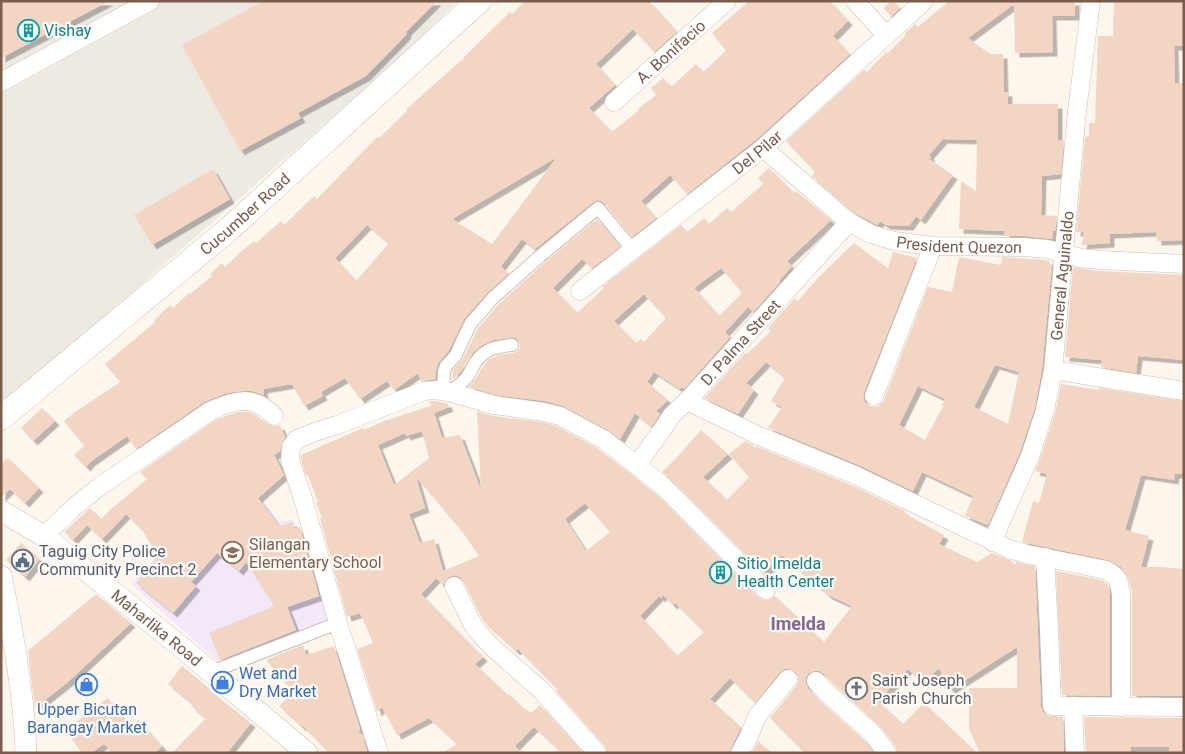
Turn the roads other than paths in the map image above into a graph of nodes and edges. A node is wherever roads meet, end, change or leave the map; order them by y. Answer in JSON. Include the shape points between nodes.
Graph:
{"nodes":[{"id":1,"x":150,"y":1,"type":"edge"},
{"id":2,"x":479,"y":1,"type":"edge"},
{"id":3,"x":727,"y":1,"type":"edge"},
{"id":4,"x":855,"y":1,"type":"edge"},
{"id":5,"x":924,"y":1,"type":"edge"},
{"id":6,"x":1091,"y":1,"type":"edge"},
{"id":7,"x":886,"y":35,"type":"junction"},
{"id":8,"x":1,"y":82,"type":"edge"},
{"id":9,"x":614,"y":102,"type":"dead end"},
{"id":10,"x":763,"y":148,"type":"junction"},
{"id":11,"x":849,"y":222,"type":"junction"},
{"id":12,"x":933,"y":246,"type":"junction"},
{"id":13,"x":633,"y":250,"type":"junction"},
{"id":14,"x":1064,"y":253,"type":"junction"},
{"id":15,"x":1184,"y":264,"type":"edge"},
{"id":16,"x":580,"y":291,"type":"dead end"},
{"id":17,"x":512,"y":345,"type":"dead end"},
{"id":18,"x":1053,"y":370,"type":"junction"},
{"id":19,"x":1184,"y":391,"type":"edge"},
{"id":20,"x":446,"y":392,"type":"junction"},
{"id":21,"x":874,"y":396,"type":"dead end"},
{"id":22,"x":687,"y":402,"type":"junction"},
{"id":23,"x":274,"y":416,"type":"dead end"},
{"id":24,"x":1,"y":418,"type":"edge"},
{"id":25,"x":637,"y":465,"type":"junction"},
{"id":26,"x":1,"y":511,"type":"edge"},
{"id":27,"x":44,"y":536,"type":"junction"},
{"id":28,"x":992,"y":542,"type":"junction"},
{"id":29,"x":1045,"y":557,"type":"junction"},
{"id":30,"x":1,"y":576,"type":"edge"},
{"id":31,"x":454,"y":586,"type":"dead end"},
{"id":32,"x":766,"y":590,"type":"dead end"},
{"id":33,"x":338,"y":623,"type":"junction"},
{"id":34,"x":211,"y":672,"type":"junction"},
{"id":35,"x":788,"y":679,"type":"dead end"},
{"id":36,"x":816,"y":681,"type":"dead end"},
{"id":37,"x":1073,"y":706,"type":"junction"},
{"id":38,"x":1121,"y":707,"type":"junction"},
{"id":39,"x":1184,"y":707,"type":"edge"},
{"id":40,"x":26,"y":753,"type":"edge"},
{"id":41,"x":306,"y":753,"type":"edge"},
{"id":42,"x":378,"y":753,"type":"edge"},
{"id":43,"x":597,"y":753,"type":"edge"},
{"id":44,"x":740,"y":753,"type":"edge"},
{"id":45,"x":887,"y":753,"type":"edge"},
{"id":46,"x":1075,"y":753,"type":"edge"}],
"edges":[{"from":1,"to":8,"type":"street"},
{"from":2,"to":24,"type":"main road","name":"Cucumber Road","via":[[229,229]]},
{"from":3,"to":9,"type":"street","name":"A. Bonifacio"},
{"from":4,"to":7,"type":"street"},
{"from":5,"to":7,"type":"street","name":"Del Pilar"},
{"from":6,"to":14,"type":"street","name":"General Aguinaldo"},
{"from":7,"to":10,"type":"street","name":"Del Pilar"},
{"from":10,"to":11,"type":"street","name":"President Quezon"},
{"from":10,"to":13,"type":"street","name":"Del Pilar"},
{"from":11,"to":12,"type":"street","name":"President Quezon","via":[[894,241]]},
{"from":11,"to":22,"type":"street","name":"D. Palma Street"},
{"from":12,"to":14,"type":"street","name":"President Quezon","via":[[1024,247]]},
{"from":12,"to":21,"type":"street"},
{"from":13,"to":16,"type":"street","name":"Del Pilar"},
{"from":13,"to":20,"type":"street","via":[[598,208],[493,298],[471,324],[456,355],[446,366]]},
{"from":14,"to":15,"type":"street","name":"President Quezon","via":[[1099,260]]},
{"from":14,"to":18,"type":"street","name":"General Aguinaldo"},
{"from":17,"to":20,"type":"street","via":[[483,353],[467,378]]},
{"from":18,"to":19,"type":"street"},
{"from":18,"to":28,"type":"street","name":"General Aguinaldo","via":[[1045,410],[1030,456]]},
{"from":20,"to":25,"type":"street","via":[[494,405],[560,416],[603,439]]},
{"from":20,"to":33,"type":"street","via":[[424,391],[297,439],[290,447],[290,460]]},
{"from":22,"to":25,"type":"street","name":"D. Palma Street","via":[[668,421]]},
{"from":22,"to":28,"type":"street","via":[[757,435],[856,475]]},
{"from":23,"to":27,"type":"street","via":[[253,402],[239,401],[210,411],[99,487]]},
{"from":25,"to":32,"type":"street","via":[[665,488]]},
{"from":26,"to":27,"type":"street","name":"Maharlika Road"},
{"from":27,"to":34,"type":"street","name":"Maharlika Road"},
{"from":28,"to":29,"type":"street"},
{"from":29,"to":37,"type":"street","via":[[1052,706]]},
{"from":29,"to":38,"type":"street","via":[[1106,570],[1115,574],[1120,583]]},
{"from":30,"to":40,"type":"street","via":[[18,668]]},
{"from":31,"to":43,"type":"street","via":[[480,634],[542,691]]},
{"from":33,"to":34,"type":"street"},
{"from":33,"to":42,"type":"street"},
{"from":34,"to":41,"type":"street","name":"Maharlika Road"},
{"from":35,"to":44,"type":"street","via":[[758,715]]},
{"from":36,"to":45,"type":"street","via":[[872,733]]},
{"from":37,"to":38,"type":"street"},
{"from":37,"to":46,"type":"street"},
{"from":38,"to":39,"type":"street"}]}
